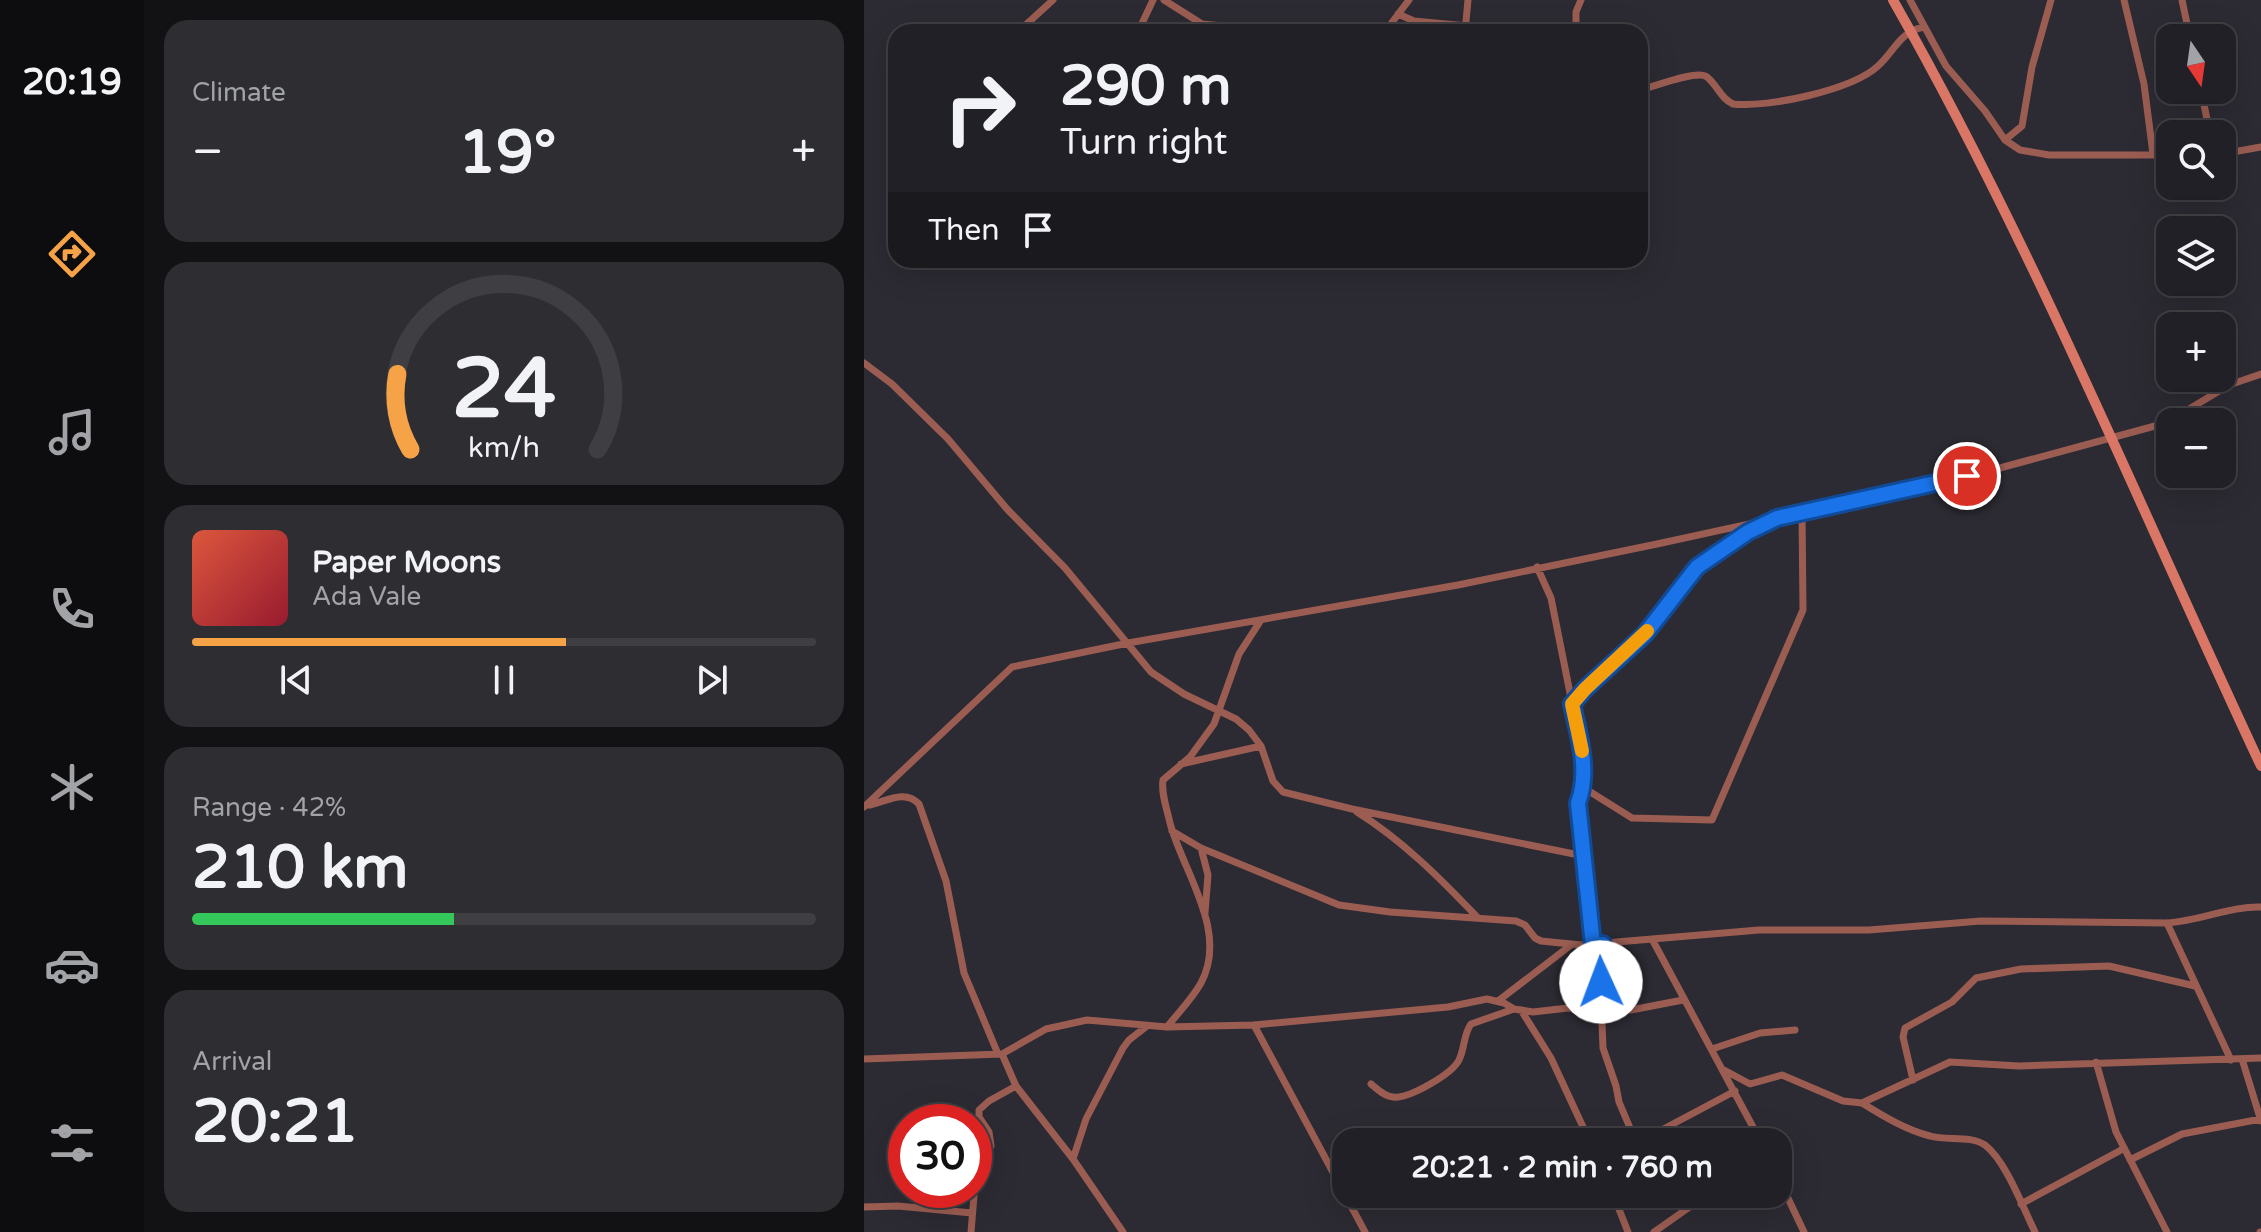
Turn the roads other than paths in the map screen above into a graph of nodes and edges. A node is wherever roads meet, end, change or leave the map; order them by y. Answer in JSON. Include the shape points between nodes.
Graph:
{"nodes":[{"id":1,"x":1053,"y":0,"type":"edge"},
{"id":2,"x":1153,"y":0,"type":"edge"},
{"id":3,"x":1164,"y":0,"type":"edge"},
{"id":4,"x":1409,"y":0,"type":"edge"},
{"id":5,"x":1468,"y":0,"type":"edge"},
{"id":6,"x":1581,"y":0,"type":"edge"},
{"id":7,"x":1893,"y":0,"type":"edge"},
{"id":8,"x":1910,"y":0,"type":"edge"},
{"id":9,"x":2051,"y":0,"type":"edge"},
{"id":10,"x":2124,"y":0,"type":"edge"},
{"id":11,"x":2182,"y":0,"type":"edge"},
{"id":12,"x":1398,"y":14,"type":"junction"},
{"id":13,"x":1027,"y":24,"type":"edge"},
{"id":14,"x":1142,"y":24,"type":"edge"},
{"id":15,"x":1202,"y":24,"type":"edge"},
{"id":16,"x":1392,"y":24,"type":"edge"},
{"id":17,"x":1434,"y":24,"type":"edge"},
{"id":18,"x":1466,"y":24,"type":"edge"},
{"id":19,"x":1576,"y":24,"type":"edge"},
{"id":20,"x":2187,"y":24,"type":"edge"},
{"id":21,"x":1924,"y":27,"type":"junction"},
{"id":22,"x":1910,"y":31,"type":"junction"},
{"id":23,"x":1648,"y":88,"type":"edge"},
{"id":24,"x":2005,"y":140,"type":"junction"},
{"id":25,"x":2261,"y":147,"type":"edge"},
{"id":26,"x":2236,"y":151,"type":"edge"},
{"id":27,"x":2153,"y":154,"type":"junction"},
{"id":28,"x":2156,"y":154,"type":"edge"},
{"id":29,"x":864,"y":363,"type":"edge"},
{"id":30,"x":2261,"y":374,"type":"edge"},
{"id":31,"x":2109,"y":437,"type":"junction"},
{"id":32,"x":1802,"y":512,"type":"junction"},
{"id":33,"x":1777,"y":518,"type":"junction"},
{"id":34,"x":1537,"y":567,"type":"junction"},
{"id":35,"x":1261,"y":620,"type":"junction"},
{"id":36,"x":1128,"y":643,"type":"junction"},
{"id":37,"x":1572,"y":704,"type":"junction"},
{"id":38,"x":1220,"y":711,"type":"junction"},
{"id":39,"x":1261,"y":746,"type":"junction"},
{"id":40,"x":1180,"y":764,"type":"junction"},
{"id":41,"x":2261,"y":766,"type":"edge"},
{"id":42,"x":1584,"y":788,"type":"junction"},
{"id":43,"x":865,"y":807,"type":"edge"},
{"id":44,"x":1352,"y":809,"type":"junction"},
{"id":45,"x":1172,"y":831,"type":"junction"},
{"id":46,"x":1201,"y":848,"type":"junction"},
{"id":47,"x":1221,"y":856,"type":"junction"},
{"id":48,"x":1584,"y":856,"type":"junction"},
{"id":49,"x":1208,"y":875,"type":"junction"},
{"id":50,"x":2261,"y":907,"type":"edge"},
{"id":51,"x":1205,"y":915,"type":"junction"},
{"id":52,"x":1478,"y":918,"type":"junction"},
{"id":53,"x":2167,"y":923,"type":"junction"},
{"id":54,"x":1652,"y":939,"type":"junction"},
{"id":55,"x":1603,"y":944,"type":"junction"},
{"id":56,"x":1571,"y":945,"type":"junction"},
{"id":57,"x":1593,"y":945,"type":"junction"},
{"id":58,"x":2195,"y":986,"type":"junction"},
{"id":59,"x":1683,"y":1000,"type":"junction"},
{"id":60,"x":1498,"y":1001,"type":"junction"},
{"id":61,"x":1601,"y":1008,"type":"junction"},
{"id":62,"x":1517,"y":1009,"type":"junction"},
{"id":63,"x":1254,"y":1025,"type":"junction"},
{"id":64,"x":1147,"y":1026,"type":"junction"},
{"id":65,"x":1167,"y":1027,"type":"junction"},
{"id":66,"x":1795,"y":1030,"type":"dead end"},
{"id":67,"x":1712,"y":1049,"type":"junction"},
{"id":68,"x":1000,"y":1054,"type":"junction"},
{"id":69,"x":2261,"y":1058,"type":"edge"},
{"id":70,"x":864,"y":1059,"type":"edge"},
{"id":71,"x":2242,"y":1059,"type":"junction"},
{"id":72,"x":2231,"y":1060,"type":"junction"},
{"id":73,"x":2096,"y":1062,"type":"junction"},
{"id":74,"x":1724,"y":1070,"type":"junction"},
{"id":75,"x":1913,"y":1080,"type":"junction"},
{"id":76,"x":1371,"y":1084,"type":"dead end"},
{"id":77,"x":1016,"y":1086,"type":"junction"},
{"id":78,"x":1735,"y":1091,"type":"junction"},
{"id":79,"x":1862,"y":1103,"type":"junction"},
{"id":80,"x":2261,"y":1120,"type":"edge"},
{"id":81,"x":1584,"y":1128,"type":"edge"},
{"id":82,"x":1631,"y":1128,"type":"edge"},
{"id":83,"x":1664,"y":1128,"type":"edge"},
{"id":84,"x":1754,"y":1128,"type":"edge"},
{"id":85,"x":2123,"y":1149,"type":"junction"},
{"id":86,"x":1073,"y":1159,"type":"junction"},
{"id":87,"x":2130,"y":1160,"type":"junction"},
{"id":88,"x":2021,"y":1204,"type":"junction"},
{"id":89,"x":864,"y":1207,"type":"edge"},
{"id":90,"x":1792,"y":1207,"type":"edge"},
{"id":91,"x":1619,"y":1208,"type":"edge"},
{"id":92,"x":1688,"y":1208,"type":"edge"},
{"id":93,"x":972,"y":1213,"type":"junction"},
{"id":94,"x":971,"y":1232,"type":"edge"},
{"id":95,"x":1123,"y":1232,"type":"edge"},
{"id":96,"x":1365,"y":1232,"type":"edge"},
{"id":97,"x":1628,"y":1232,"type":"edge"},
{"id":98,"x":1654,"y":1232,"type":"edge"},
{"id":99,"x":1804,"y":1232,"type":"edge"},
{"id":100,"x":2035,"y":1232,"type":"edge"},
{"id":101,"x":2167,"y":1232,"type":"edge"}],
"edges":[{"from":1,"to":13,"type":"street"},
{"from":2,"to":14,"type":"street"},
{"from":3,"to":15,"type":"street"},
{"from":4,"to":12,"type":"street"},
{"from":5,"to":18,"type":"street"},
{"from":6,"to":19,"type":"street"},
{"from":7,"to":22,"type":"street"},
{"from":8,"to":21,"type":"street"},
{"from":9,"to":24,"type":"street","via":[[2022,126]]},
{"from":10,"to":27,"type":"street","via":[[2142,73]]},
{"from":11,"to":20,"type":"street"},
{"from":12,"to":16,"type":"street"},
{"from":12,"to":17,"type":"street"},
{"from":21,"to":22,"type":"street"},
{"from":21,"to":24,"type":"street","via":[[1946,66]]},
{"from":22,"to":23,"type":"street","via":[[1871,71],[1829,90],[1733,104],[1699,74]]},
{"from":22,"to":31,"type":"street","via":[[1991,186]]},
{"from":24,"to":27,"type":"street","via":[[2020,150],[2049,155]]},
{"from":25,"to":26,"type":"street"},
{"from":27,"to":28,"type":"street"},
{"from":29,"to":36,"type":"street","via":[[948,439]]},
{"from":30,"to":31,"type":"street","via":[[2216,391],[2171,420]]},
{"from":31,"to":32,"type":"street","via":[[1974,475]]},
{"from":31,"to":41,"type":"street"},
{"from":32,"to":33,"type":"street"},
{"from":32,"to":42,"type":"street","via":[[1803,610],[1712,820],[1632,818]]},
{"from":33,"to":34,"type":"street"},
{"from":33,"to":37,"type":"street","via":[[1697,567],[1645,634]]},
{"from":34,"to":35,"type":"street"},
{"from":34,"to":37,"type":"street","via":[[1551,598]]},
{"from":35,"to":36,"type":"street"},
{"from":35,"to":38,"type":"street","via":[[1239,654]]},
{"from":36,"to":38,"type":"street","via":[[1151,672]]},
{"from":36,"to":43,"type":"street","via":[[1012,667]]},
{"from":37,"to":42,"type":"street"},
{"from":38,"to":39,"type":"street","via":[[1236,719]]},
{"from":38,"to":40,"type":"street"},
{"from":39,"to":40,"type":"street"},
{"from":39,"to":44,"type":"street","via":[[1273,781],[1283,792]]},
{"from":40,"to":45,"type":"street","via":[[1162,784]]},
{"from":42,"to":48,"type":"street","via":[[1578,803]]},
{"from":43,"to":68,"type":"street","via":[[904,795],[919,804],[946,881],[964,973]]},
{"from":44,"to":48,"type":"street"},
{"from":44,"to":52,"type":"street","via":[[1378,825]]},
{"from":45,"to":46,"type":"street"},
{"from":45,"to":51,"type":"street"},
{"from":46,"to":47,"type":"street"},
{"from":46,"to":49,"type":"street"},
{"from":47,"to":49,"type":"street"},
{"from":47,"to":52,"type":"street","via":[[1339,905]]},
{"from":48,"to":57,"type":"street"},
{"from":49,"to":51,"type":"street"},
{"from":50,"to":53,"type":"street"},
{"from":51,"to":65,"type":"street","via":[[1205,974]]},
{"from":52,"to":56,"type":"street","via":[[1521,922],[1541,941]]},
{"from":53,"to":54,"type":"street","via":[[1981,921]]},
{"from":53,"to":58,"type":"street"},
{"from":54,"to":55,"type":"street"},
{"from":54,"to":59,"type":"street"},
{"from":55,"to":57,"type":"street"},
{"from":55,"to":61,"type":"street"},
{"from":56,"to":57,"type":"street"},
{"from":56,"to":60,"type":"street"},
{"from":58,"to":72,"type":"street"},
{"from":58,"to":75,"type":"street","via":[[2109,966],[2021,969],[1980,977],[1952,1002],[1905,1028]]},
{"from":59,"to":61,"type":"street","via":[[1631,1010]]},
{"from":59,"to":67,"type":"street"},
{"from":60,"to":62,"type":"street"},
{"from":60,"to":63,"type":"street"},
{"from":61,"to":62,"type":"street"},
{"from":61,"to":82,"type":"street","via":[[1603,1048]]},
{"from":62,"to":76,"type":"street","via":[[1471,1024],[1458,1062],[1432,1083],[1397,1097]]},
{"from":62,"to":81,"type":"street","via":[[1551,1058]]},
{"from":63,"to":65,"type":"street"},
{"from":63,"to":96,"type":"street"},
{"from":64,"to":65,"type":"street"},
{"from":64,"to":68,"type":"street","via":[[1066,1024]]},
{"from":64,"to":86,"type":"street","via":[[1123,1048],[1086,1119]]},
{"from":66,"to":67,"type":"street","via":[[1760,1033]]},
{"from":67,"to":74,"type":"street"},
{"from":68,"to":70,"type":"street"},
{"from":68,"to":77,"type":"street"},
{"from":69,"to":71,"type":"street"},
{"from":71,"to":72,"type":"street"},
{"from":71,"to":80,"type":"street"},
{"from":72,"to":73,"type":"street"},
{"from":73,"to":75,"type":"street","via":[[1950,1062]]},
{"from":73,"to":85,"type":"street"},
{"from":74,"to":78,"type":"street"},
{"from":74,"to":79,"type":"street","via":[[1750,1084],[1782,1075],[1843,1101]]},
{"from":75,"to":79,"type":"street"},
{"from":77,"to":86,"type":"street"},
{"from":77,"to":93,"type":"street","via":[[979,1110],[991,1146],[975,1184]]},
{"from":78,"to":83,"type":"street"},
{"from":78,"to":84,"type":"street"},
{"from":79,"to":88,"type":"street","via":[[1928,1136],[1983,1144]]},
{"from":80,"to":87,"type":"street","via":[[2182,1134]]},
{"from":85,"to":87,"type":"street"},
{"from":85,"to":88,"type":"street"},
{"from":86,"to":95,"type":"street"},
{"from":87,"to":101,"type":"street"},
{"from":88,"to":100,"type":"street"},
{"from":89,"to":93,"type":"street"},
{"from":90,"to":99,"type":"street"},
{"from":91,"to":97,"type":"street"},
{"from":92,"to":98,"type":"street"},
{"from":93,"to":94,"type":"street"}]}
